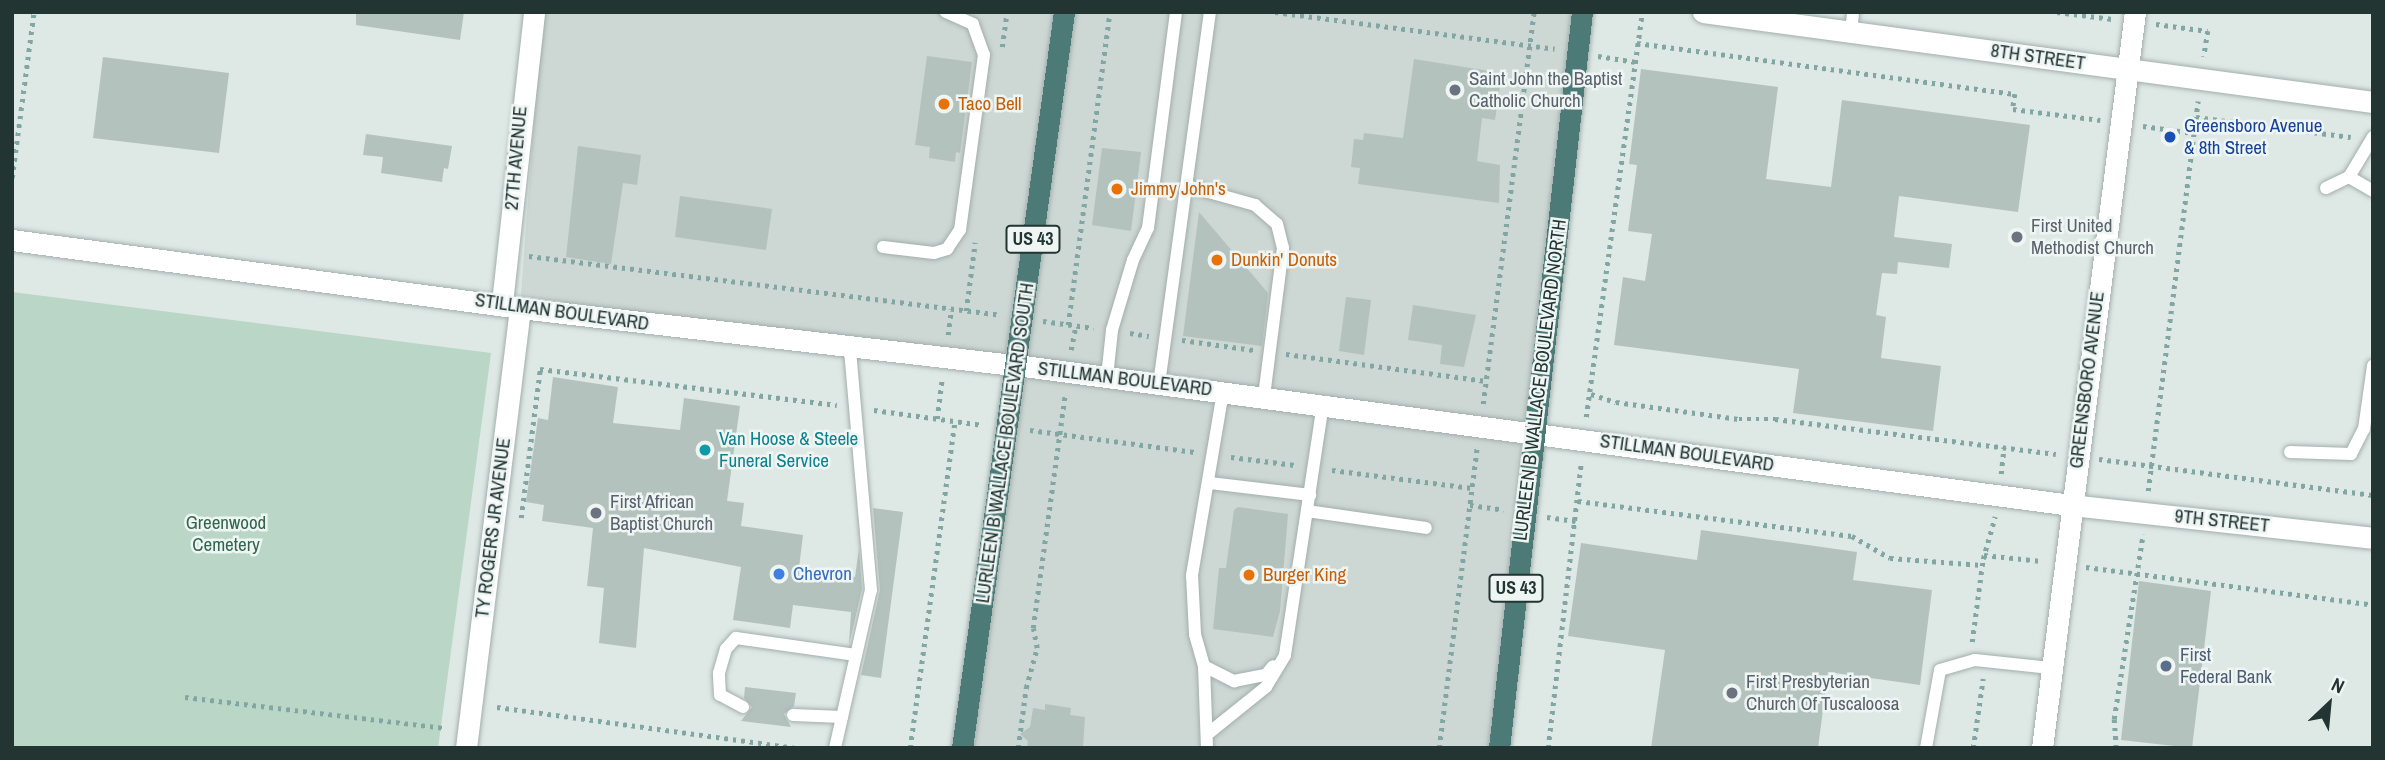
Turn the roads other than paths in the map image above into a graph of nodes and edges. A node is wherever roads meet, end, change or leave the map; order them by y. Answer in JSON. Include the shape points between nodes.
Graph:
{"nodes":[{"id":1,"x":534,"y":12,"type":"edge"},
{"id":2,"x":946,"y":12,"type":"edge"},
{"id":3,"x":1063,"y":12,"type":"edge"},
{"id":4,"x":1176,"y":12,"type":"edge"},
{"id":5,"x":1210,"y":12,"type":"edge"},
{"id":6,"x":1582,"y":12,"type":"edge"},
{"id":7,"x":1703,"y":12,"type":"edge"},
{"id":8,"x":2135,"y":12,"type":"edge"},
{"id":9,"x":1852,"y":22,"type":"edge"},
{"id":10,"x":2128,"y":69,"type":"junction"},
{"id":11,"x":2373,"y":102,"type":"edge"},
{"id":12,"x":2371,"y":139,"type":"edge"},
{"id":13,"x":2349,"y":177,"type":"junction"},
{"id":14,"x":1187,"y":186,"type":"junction"},
{"id":15,"x":2326,"y":188,"type":"dead end"},
{"id":16,"x":2373,"y":191,"type":"edge"},
{"id":17,"x":12,"y":240,"type":"edge"},
{"id":18,"x":883,"y":247,"type":"dead end"},
{"id":19,"x":511,"y":306,"type":"junction"},
{"id":20,"x":850,"y":348,"type":"junction"},
{"id":21,"x":1016,"y":365,"type":"junction"},
{"id":22,"x":2373,"y":366,"type":"edge"},
{"id":23,"x":1107,"y":377,"type":"junction"},
{"id":24,"x":1159,"y":384,"type":"junction"},
{"id":25,"x":1223,"y":392,"type":"junction"},
{"id":26,"x":1264,"y":397,"type":"junction"},
{"id":27,"x":1323,"y":405,"type":"junction"},
{"id":28,"x":1533,"y":432,"type":"junction"},
{"id":29,"x":2290,"y":452,"type":"dead end"},
{"id":30,"x":1210,"y":483,"type":"junction"},
{"id":31,"x":1310,"y":495,"type":"junction"},
{"id":32,"x":2071,"y":505,"type":"junction"},
{"id":33,"x":1307,"y":512,"type":"junction"},
{"id":34,"x":1426,"y":528,"type":"dead end"},
{"id":35,"x":2373,"y":538,"type":"edge"},
{"id":36,"x":1285,"y":652,"type":"junction"},
{"id":37,"x":856,"y":655,"type":"junction"},
{"id":38,"x":1204,"y":666,"type":"junction"},
{"id":39,"x":2051,"y":667,"type":"junction"},
{"id":40,"x":743,"y":707,"type":"dead end"},
{"id":41,"x":793,"y":715,"type":"dead end"},
{"id":42,"x":842,"y":717,"type":"junction"},
{"id":43,"x":1210,"y":732,"type":"junction"},
{"id":44,"x":467,"y":739,"type":"edge"},
{"id":45,"x":1500,"y":746,"type":"edge"},
{"id":46,"x":835,"y":748,"type":"edge"},
{"id":47,"x":962,"y":748,"type":"edge"},
{"id":48,"x":1207,"y":748,"type":"edge"},
{"id":49,"x":1926,"y":748,"type":"edge"},
{"id":50,"x":2042,"y":748,"type":"edge"}],
"edges":[{"from":1,"to":19,"type":"main road","name":"27TH AVENUE","via":[[508,254]]},
{"from":2,"to":18,"type":"lane","via":[[972,24],[984,55],[960,230],[947,249],[934,253]]},
{"from":3,"to":21,"type":"highway","name":"LURLEEN B WALLACE BOULEVARD SOUTH","number":"US 43"},
{"from":4,"to":23,"type":"lane","via":[[1148,228],[1112,330]]},
{"from":5,"to":14,"type":"lane"},
{"from":6,"to":28,"type":"highway","name":"LURLEEN B WALLACE BOULEVARD NORTH","number":"US 43"},
{"from":7,"to":9,"type":"main road","name":"8TH STREET"},
{"from":8,"to":10,"type":"main road","name":"GREENSBORO AVENUE"},
{"from":9,"to":10,"type":"main road","name":"8TH STREET"},
{"from":10,"to":11,"type":"main road","name":"8TH STREET"},
{"from":10,"to":32,"type":"main road","name":"GREENSBORO AVENUE"},
{"from":12,"to":13,"type":"lane"},
{"from":13,"to":15,"type":"lane"},
{"from":13,"to":16,"type":"lane"},
{"from":14,"to":24,"type":"lane"},
{"from":14,"to":26,"type":"lane","via":[[1255,205],[1277,224],[1283,248]]},
{"from":17,"to":19,"type":"main road","name":"STILLMAN BOULEVARD"},
{"from":19,"to":20,"type":"main road","name":"STILLMAN BOULEVARD"},
{"from":19,"to":44,"type":"main road","name":"TY ROGERS JR AVENUE"},
{"from":20,"to":21,"type":"main road","name":"STILLMAN BOULEVARD"},
{"from":20,"to":37,"type":"lane","via":[[871,590]]},
{"from":21,"to":23,"type":"main road","name":"STILLMAN BOULEVARD"},
{"from":21,"to":47,"type":"highway","name":"LURLEEN B WALLACE BOULEVARD SOUTH","number":"US 43"},
{"from":22,"to":29,"type":"lane","via":[[2364,429],[2351,454]]},
{"from":23,"to":24,"type":"main road","name":"STILLMAN BOULEVARD"},
{"from":24,"to":25,"type":"main road","name":"STILLMAN BOULEVARD"},
{"from":25,"to":26,"type":"main road","name":"STILLMAN BOULEVARD"},
{"from":25,"to":30,"type":"lane"},
{"from":26,"to":27,"type":"main road","name":"STILLMAN BOULEVARD"},
{"from":27,"to":28,"type":"main road","name":"STILLMAN BOULEVARD"},
{"from":27,"to":31,"type":"lane"},
{"from":28,"to":32,"type":"main road","name":"STILLMAN BOULEVARD"},
{"from":28,"to":45,"type":"highway","name":"LURLEEN B WALLACE BOULEVARD NORTH","number":"US 43"},
{"from":30,"to":31,"type":"lane"},
{"from":30,"to":38,"type":"lane","via":[[1192,575],[1195,634]]},
{"from":31,"to":33,"type":"lane"},
{"from":32,"to":35,"type":"main road","name":"9TH STREET"},
{"from":32,"to":39,"type":"main road","name":"GREENSBORO AVENUE"},
{"from":33,"to":34,"type":"lane"},
{"from":33,"to":36,"type":"lane"},
{"from":36,"to":38,"type":"lane","via":[[1266,675],[1234,681]]},
{"from":36,"to":43,"type":"lane","via":[[1266,687]]},
{"from":37,"to":40,"type":"lane","via":[[736,638],[726,649],[720,695]]},
{"from":37,"to":42,"type":"lane"},
{"from":38,"to":43,"type":"lane"},
{"from":39,"to":49,"type":"lane","via":[[1975,660],[1940,670]]},
{"from":39,"to":50,"type":"main road","name":"GREENSBORO AVENUE"},
{"from":41,"to":42,"type":"lane"},
{"from":42,"to":46,"type":"lane"},
{"from":43,"to":48,"type":"lane"}]}
